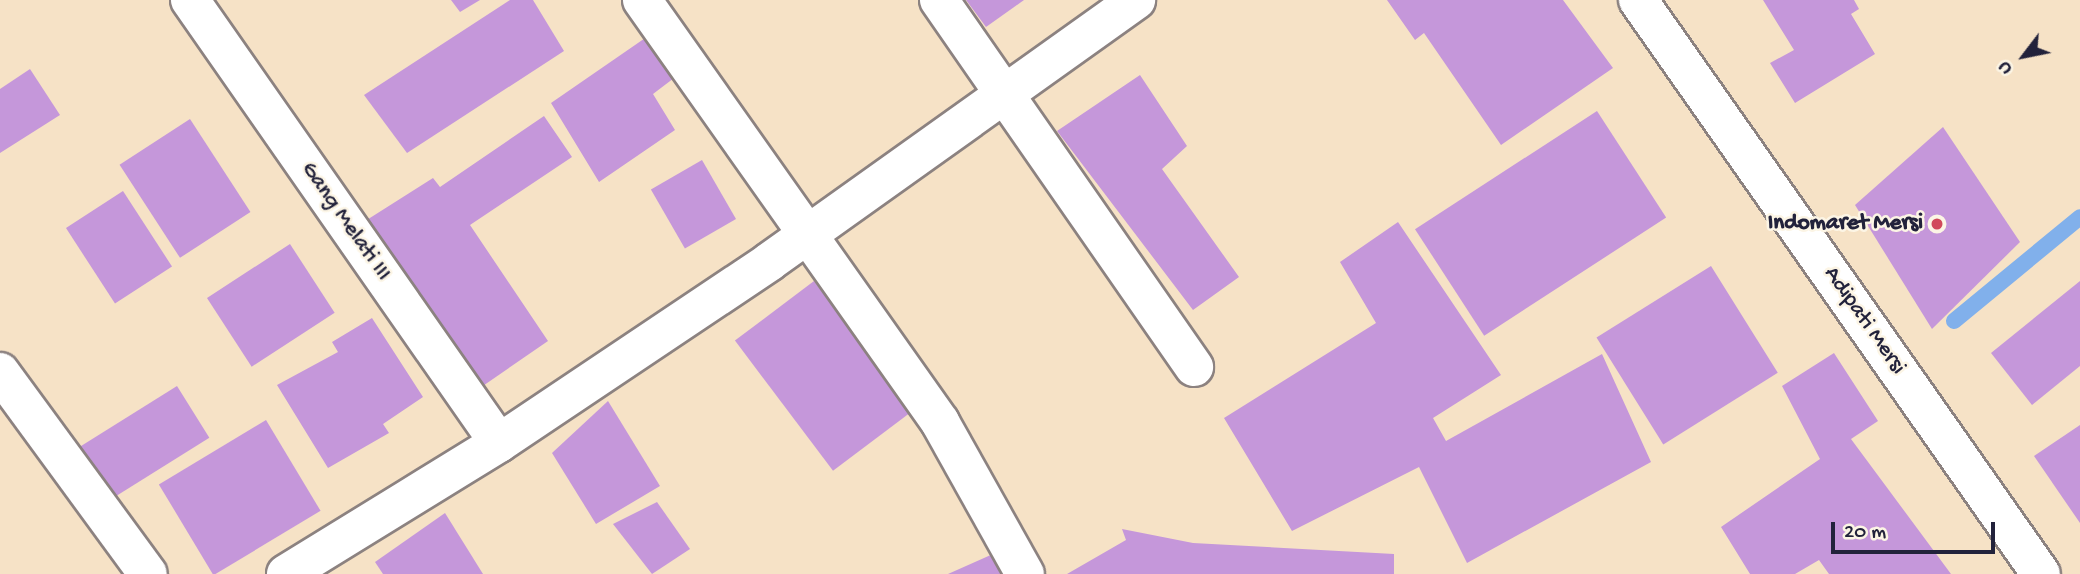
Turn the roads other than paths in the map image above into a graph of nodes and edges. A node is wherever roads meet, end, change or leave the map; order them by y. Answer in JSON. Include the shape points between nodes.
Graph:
{"nodes":[{"id":1,"x":190,"y":0,"type":"edge"},
{"id":2,"x":642,"y":0,"type":"edge"},
{"id":3,"x":939,"y":0,"type":"edge"},
{"id":4,"x":1136,"y":0,"type":"edge"},
{"id":5,"x":1638,"y":0,"type":"edge"},
{"id":6,"x":1006,"y":94,"type":"junction"},
{"id":7,"x":808,"y":232,"type":"junction"},
{"id":8,"x":1195,"y":367,"type":"dead end"},
{"id":9,"x":0,"y":372,"type":"edge"},
{"id":10,"x":499,"y":443,"type":"junction"},
{"id":11,"x":148,"y":574,"type":"edge"},
{"id":12,"x":286,"y":574,"type":"edge"},
{"id":13,"x":1025,"y":574,"type":"edge"},
{"id":14,"x":2041,"y":574,"type":"edge"}],
"edges":[{"from":1,"to":10,"type":"street","name":"Gang Melati III"},
{"from":2,"to":7,"type":"street"},
{"from":3,"to":6,"type":"street"},
{"from":4,"to":6,"type":"street"},
{"from":5,"to":14,"type":"street","name":"Adipati Mersi"},
{"from":6,"to":7,"type":"street"},
{"from":6,"to":8,"type":"street"},
{"from":7,"to":10,"type":"street"},
{"from":7,"to":13,"type":"street","via":[[940,422]]},
{"from":9,"to":11,"type":"street"},
{"from":10,"to":12,"type":"street"}]}
